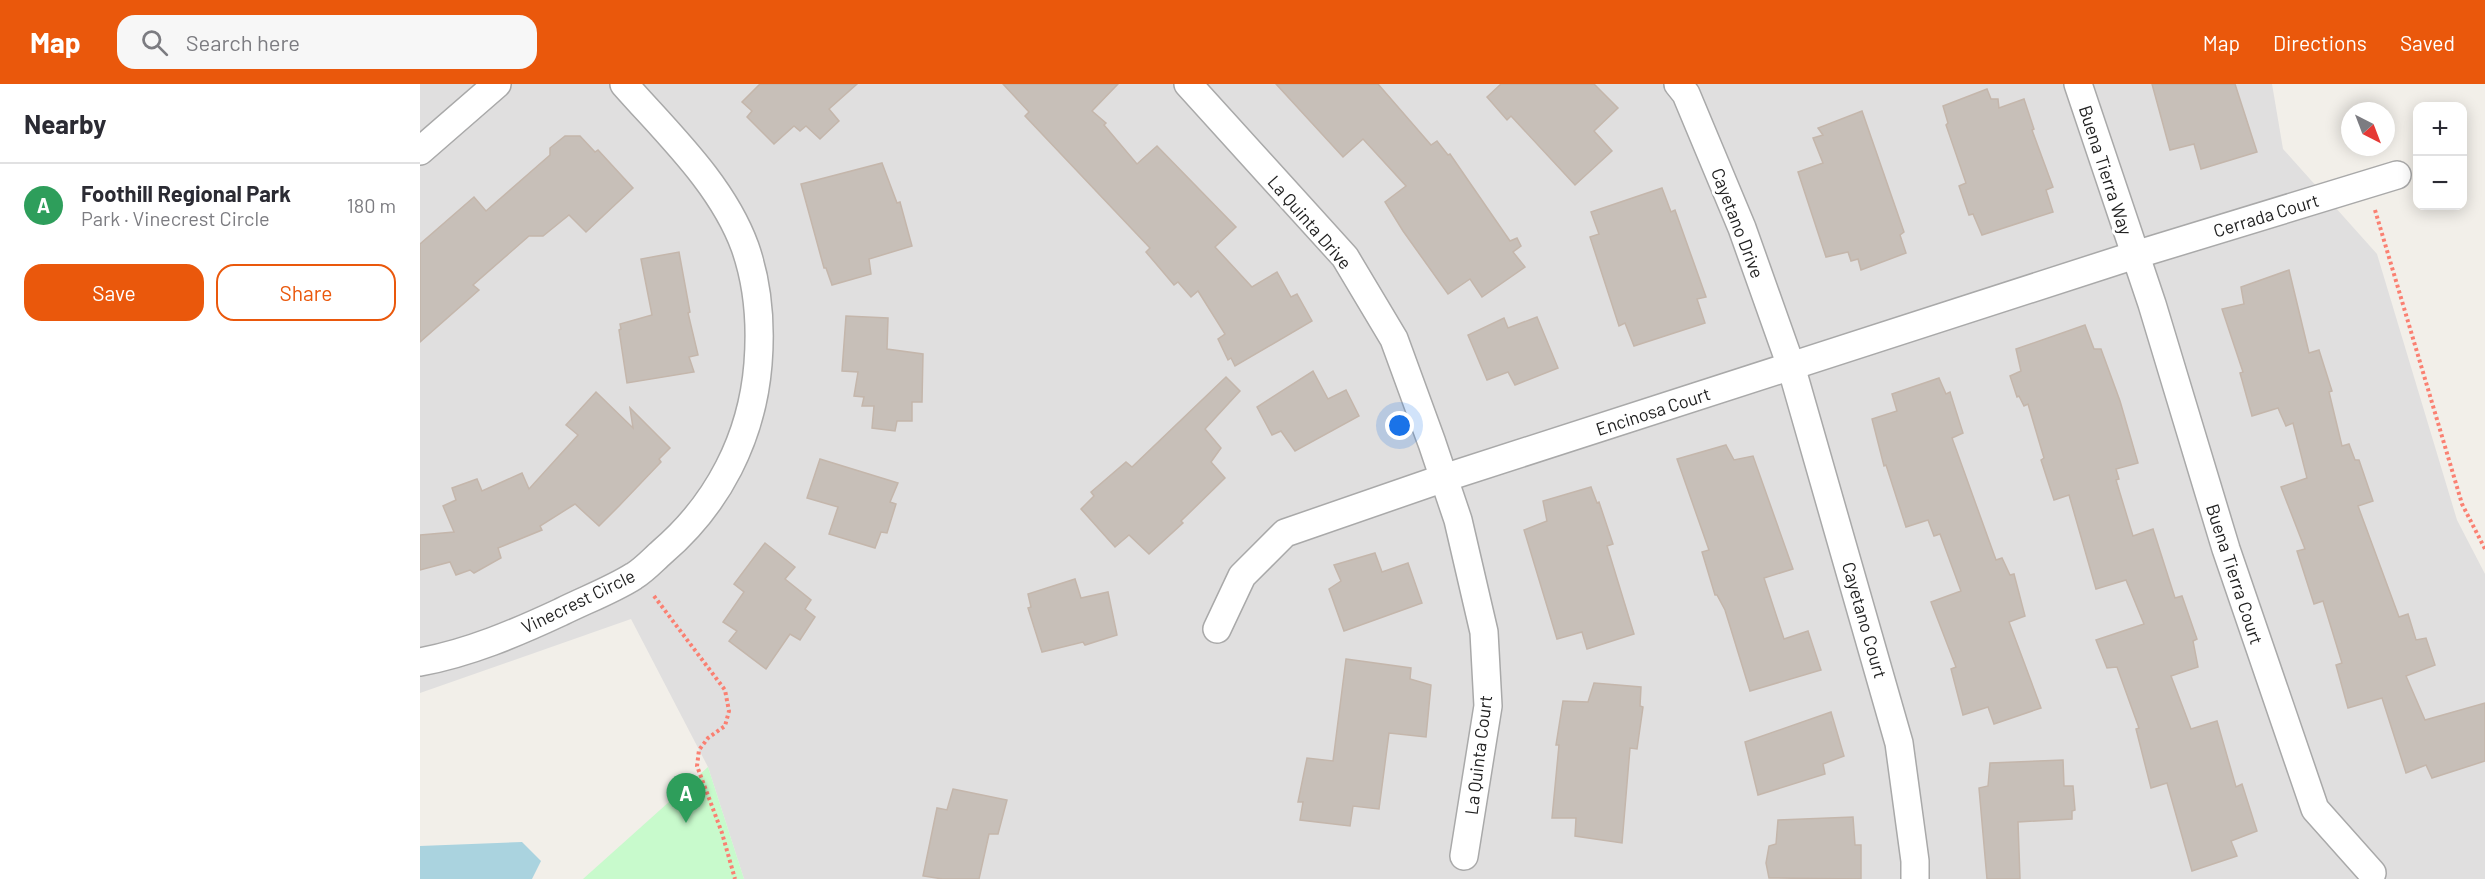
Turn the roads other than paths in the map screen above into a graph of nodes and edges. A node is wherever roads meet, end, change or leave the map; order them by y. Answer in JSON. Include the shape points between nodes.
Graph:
{"nodes":[{"id":1,"x":497,"y":84,"type":"edge"},
{"id":2,"x":624,"y":84,"type":"edge"},
{"id":3,"x":1188,"y":84,"type":"edge"},
{"id":4,"x":1678,"y":84,"type":"edge"},
{"id":5,"x":2078,"y":84,"type":"edge"},
{"id":6,"x":420,"y":151,"type":"edge"},
{"id":7,"x":2397,"y":175,"type":"dead end"},
{"id":8,"x":2135,"y":255,"type":"junction"},
{"id":9,"x":1791,"y":366,"type":"junction"},
{"id":10,"x":1444,"y":478,"type":"junction"},
{"id":11,"x":1217,"y":629,"type":"dead end"},
{"id":12,"x":420,"y":662,"type":"edge"},
{"id":13,"x":1464,"y":856,"type":"dead end"},
{"id":14,"x":2372,"y":873,"type":"dead end"},
{"id":15,"x":1915,"y":879,"type":"edge"}],
"edges":[{"from":1,"to":6,"type":"street"},
{"from":2,"to":12,"type":"street","name":"Vinecrest Circle","via":[[699,169],[727,209],[745,247],[760,332],[755,393],[742,442],[718,490],[685,533],[634,576],[520,631]]},
{"from":3,"to":10,"type":"street","name":"La Quinta Drive","via":[[1345,257],[1394,339]]},
{"from":4,"to":9,"type":"street","name":"Cayetano Drive","via":[[1686,94],[1742,228]]},
{"from":5,"to":8,"type":"street","name":"Buena Tierra Way"},
{"from":7,"to":8,"type":"street","name":"Cerrada Court"},
{"from":8,"to":9,"type":"street","name":"Encinosa Court"},
{"from":8,"to":14,"type":"street","name":"Buena Tierra Court","via":[[2226,549],[2315,809]]},
{"from":9,"to":10,"type":"street","name":"Encinosa Court"},
{"from":9,"to":15,"type":"street","name":"Cayetano Court","via":[[1899,743]]},
{"from":10,"to":11,"type":"street","name":"Encinosa Court","via":[[1285,533],[1242,576]]},
{"from":10,"to":13,"type":"street","name":"La Quinta Court","via":[[1458,520],[1484,642],[1488,706]]}]}
